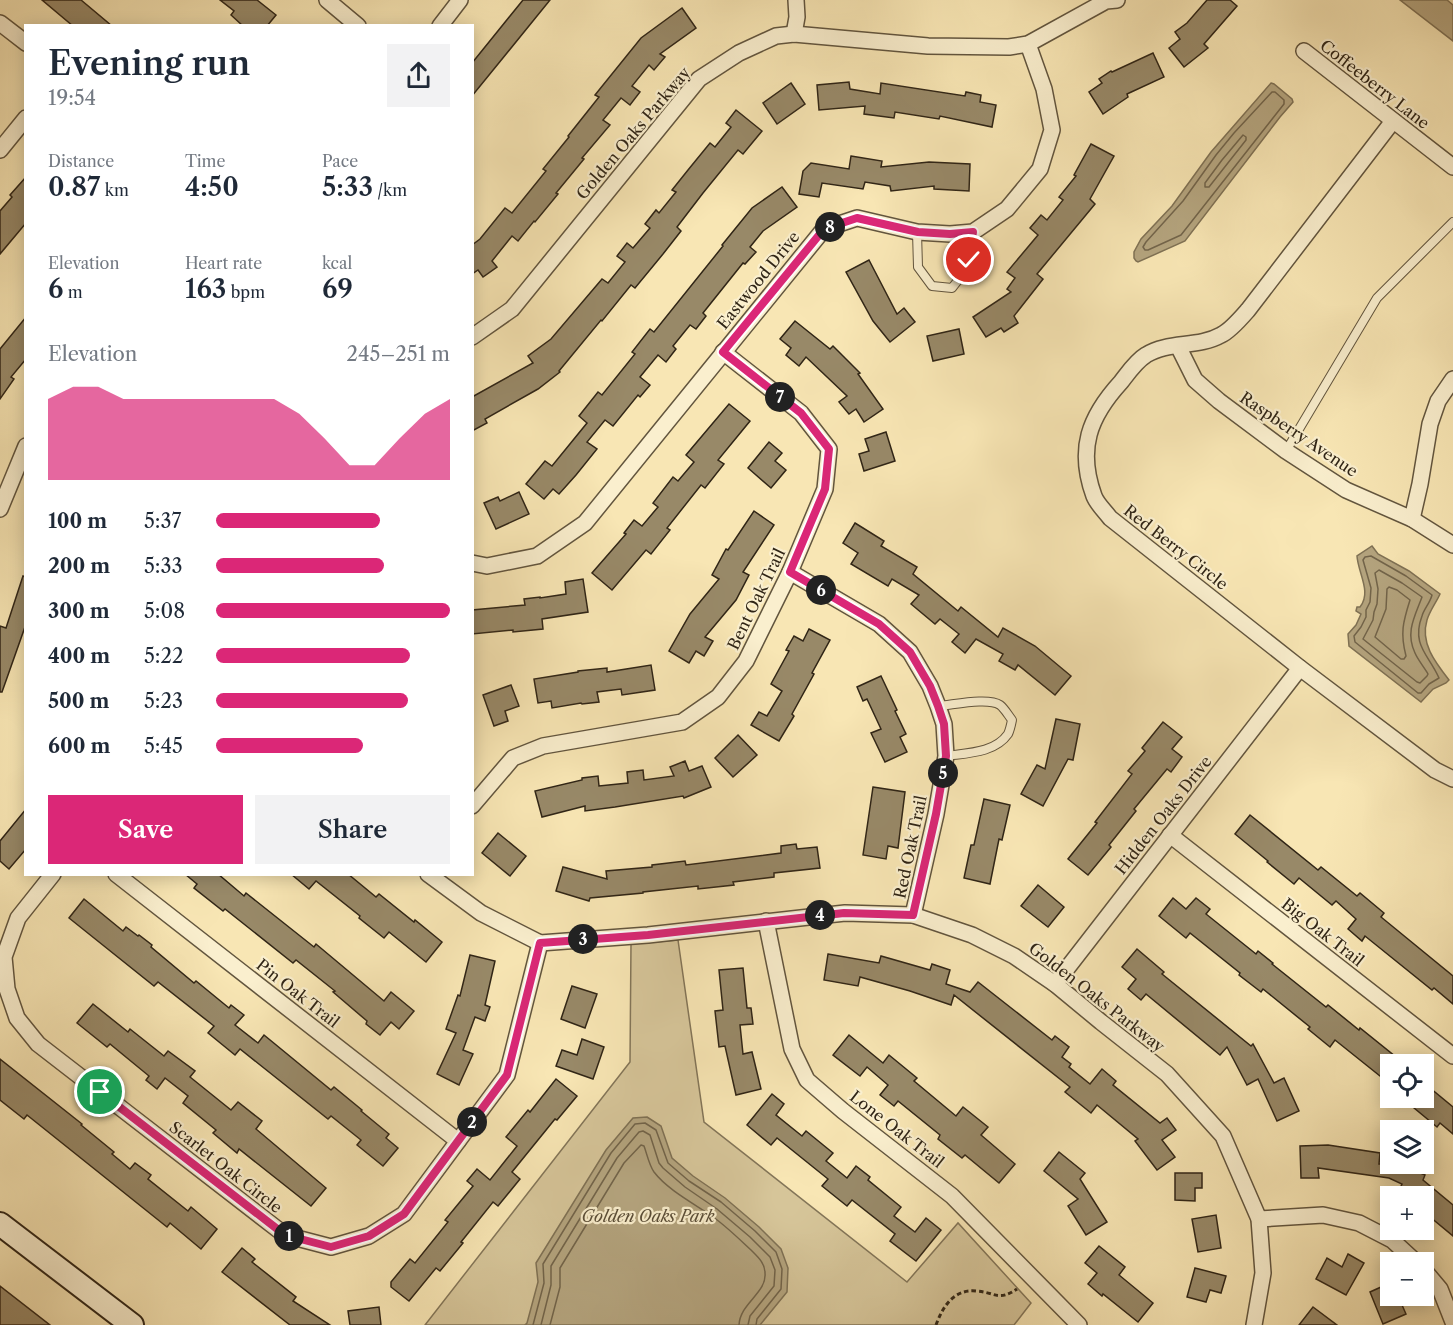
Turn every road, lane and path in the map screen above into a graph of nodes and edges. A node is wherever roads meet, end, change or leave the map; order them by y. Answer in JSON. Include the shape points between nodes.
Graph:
{"nodes":[{"id":1,"x":327,"y":0,"type":"edge"},
{"id":2,"x":460,"y":0,"type":"edge"},
{"id":3,"x":796,"y":0,"type":"edge"},
{"id":4,"x":1110,"y":0,"type":"edge"},
{"id":5,"x":0,"y":23,"type":"edge"},
{"id":6,"x":356,"y":24,"type":"edge"},
{"id":7,"x":442,"y":24,"type":"edge"},
{"id":8,"x":794,"y":34,"type":"junction"},
{"id":9,"x":24,"y":41,"type":"edge"},
{"id":10,"x":1028,"y":44,"type":"junction"},
{"id":11,"x":1304,"y":51,"type":"dead end"},
{"id":12,"x":24,"y":120,"type":"edge"},
{"id":13,"x":1393,"y":121,"type":"junction"},
{"id":14,"x":0,"y":150,"type":"edge"},
{"id":15,"x":1453,"y":167,"type":"edge"},
{"id":16,"x":1453,"y":222,"type":"edge"},
{"id":17,"x":918,"y":232,"type":"junction"},
{"id":18,"x":973,"y":232,"type":"junction"},
{"id":19,"x":474,"y":336,"type":"edge"},
{"id":20,"x":1178,"y":346,"type":"junction"},
{"id":21,"x":723,"y":352,"type":"junction"},
{"id":22,"x":1453,"y":379,"type":"edge"},
{"id":23,"x":24,"y":451,"type":"edge"},
{"id":24,"x":1286,"y":451,"type":"junction"},
{"id":25,"x":0,"y":509,"type":"edge"},
{"id":26,"x":1412,"y":519,"type":"junction"},
{"id":27,"x":1453,"y":545,"type":"edge"},
{"id":28,"x":474,"y":563,"type":"edge"},
{"id":29,"x":790,"y":572,"type":"junction"},
{"id":30,"x":1300,"y":668,"type":"junction"},
{"id":31,"x":938,"y":706,"type":"junction"},
{"id":32,"x":946,"y":756,"type":"junction"},
{"id":33,"x":1453,"y":779,"type":"edge"},
{"id":34,"x":474,"y":804,"type":"edge"},
{"id":35,"x":1170,"y":835,"type":"junction"},
{"id":36,"x":51,"y":876,"type":"edge"},
{"id":37,"x":119,"y":876,"type":"edge"},
{"id":38,"x":431,"y":876,"type":"edge"},
{"id":39,"x":913,"y":915,"type":"junction"},
{"id":40,"x":766,"y":921,"type":"junction"},
{"id":41,"x":540,"y":943,"type":"junction"},
{"id":42,"x":1055,"y":984,"type":"junction"},
{"id":43,"x":1453,"y":1056,"type":"edge"},
{"id":44,"x":458,"y":1141,"type":"junction"},
{"id":45,"x":1259,"y":1219,"type":"junction"},
{"id":46,"x":0,"y":1224,"type":"edge"},
{"id":47,"x":1405,"y":1252,"type":"edge"},
{"id":48,"x":1434,"y":1282,"type":"edge"},
{"id":49,"x":1017,"y":1289,"type":"dead end"},
{"id":50,"x":122,"y":1322,"type":"edge"},
{"id":51,"x":1453,"y":1322,"type":"edge"},
{"id":52,"x":936,"y":1325,"type":"edge"},
{"id":53,"x":1079,"y":1325,"type":"edge"},
{"id":54,"x":1254,"y":1325,"type":"edge"}],
"edges":[{"from":1,"to":6,"type":"street"},
{"from":2,"to":7,"type":"street"},
{"from":3,"to":8,"type":"street"},
{"from":4,"to":10,"type":"street","name":"Golden Oaks Parkway"},
{"from":5,"to":9,"type":"street"},
{"from":8,"to":10,"type":"street","name":"Golden Oaks Parkway","via":[[928,46]]},
{"from":8,"to":19,"type":"street","name":"Golden Oaks Parkway","via":[[776,36],[738,52],[699,79],[512,309]]},
{"from":10,"to":18,"type":"street","via":[[1044,89],[1052,130],[1040,169],[1007,209]]},
{"from":11,"to":13,"type":"street","name":"Coffeeberry Lane"},
{"from":12,"to":14,"type":"street"},
{"from":13,"to":15,"type":"street","name":"Coffeeberry Lane"},
{"from":13,"to":20,"type":"street","name":"Red Berry Circle","via":[[1248,310],[1222,335]]},
{"from":16,"to":24,"type":"lane","via":[[1377,298]]},
{"from":17,"to":18,"type":"street","name":"Eastwood Drive"},
{"from":17,"to":18,"type":"lane","via":[[918,267],[932,286],[952,288],[969,260]]},
{"from":17,"to":21,"type":"street","name":"Eastwood Drive","via":[[857,218],[824,229]]},
{"from":20,"to":24,"type":"street","name":"Raspberry Avenue","via":[[1195,380]]},
{"from":20,"to":30,"type":"street","name":"Red Berry Circle","via":[[1143,356],[1096,413],[1086,461],[1094,497],[1110,518]]},
{"from":21,"to":28,"type":"street","name":"Eastwood Drive","via":[[585,523],[537,556],[487,566]]},
{"from":21,"to":29,"type":"street","name":"Bent Oak Trail","via":[[801,413],[829,449],[825,489]]},
{"from":22,"to":26,"type":"street","via":[[1438,401],[1430,424]]},
{"from":23,"to":25,"type":"street"},
{"from":24,"to":26,"type":"street","name":"Raspberry Avenue","via":[[1346,490]]},
{"from":26,"to":27,"type":"street","name":"Raspberry Avenue"},
{"from":29,"to":31,"type":"street","name":"Red Oak Trail","via":[[879,624],[910,652]]},
{"from":29,"to":34,"type":"street","name":"Bent Oak Trail","via":[[746,661],[718,697],[682,722],[543,746],[513,758]]},
{"from":30,"to":33,"type":"street","name":"Red Berry Circle","via":[[1435,770]]},
{"from":30,"to":35,"type":"street","name":"Hidden Oaks Drive"},
{"from":31,"to":32,"type":"street","name":"Red Oak Trail","via":[[944,724]]},
{"from":31,"to":32,"type":"lane","via":[[990,702],[999,705],[1011,720],[1009,732],[1000,742],[985,750]]},
{"from":32,"to":39,"type":"street","name":"Red Oak Trail"},
{"from":35,"to":42,"type":"street","name":"Hidden Oaks Drive"},
{"from":35,"to":43,"type":"street","name":"Big Oak Trail"},
{"from":36,"to":44,"type":"street","name":"Scarlet Oak Circle","via":[[18,918],[3,957],[7,989],[17,1018],[38,1044],[285,1235],[331,1247],[369,1236],[404,1214]]},
{"from":37,"to":44,"type":"street","name":"Pin Oak Trail"},
{"from":38,"to":41,"type":"street","via":[[481,913]]},
{"from":39,"to":40,"type":"street","name":"Golden Oaks Parkway","via":[[844,913]]},
{"from":39,"to":42,"type":"street","name":"Golden Oaks Parkway","via":[[972,935],[1014,956]]},
{"from":40,"to":41,"type":"street","name":"Golden Oaks Parkway"},
{"from":40,"to":53,"type":"street","name":"Lone Oak Trail","via":[[792,1049],[807,1080],[952,1196]]},
{"from":41,"to":44,"type":"street","name":"Scarlet Oak Circle","via":[[507,1075]]},
{"from":42,"to":45,"type":"street","name":"Golden Oaks Parkway","via":[[1167,1074],[1223,1136]]},
{"from":45,"to":47,"type":"street","via":[[1323,1215],[1359,1223],[1392,1240]]},
{"from":45,"to":54,"type":"street","name":"Golden Oaks Parkway","via":[[1263,1273]]},
{"from":46,"to":50,"type":"street"},
{"from":48,"to":51,"type":"street"},
{"from":49,"to":52,"type":"path","via":[[999,1296],[976,1291],[956,1295],[947,1303]]}]}
